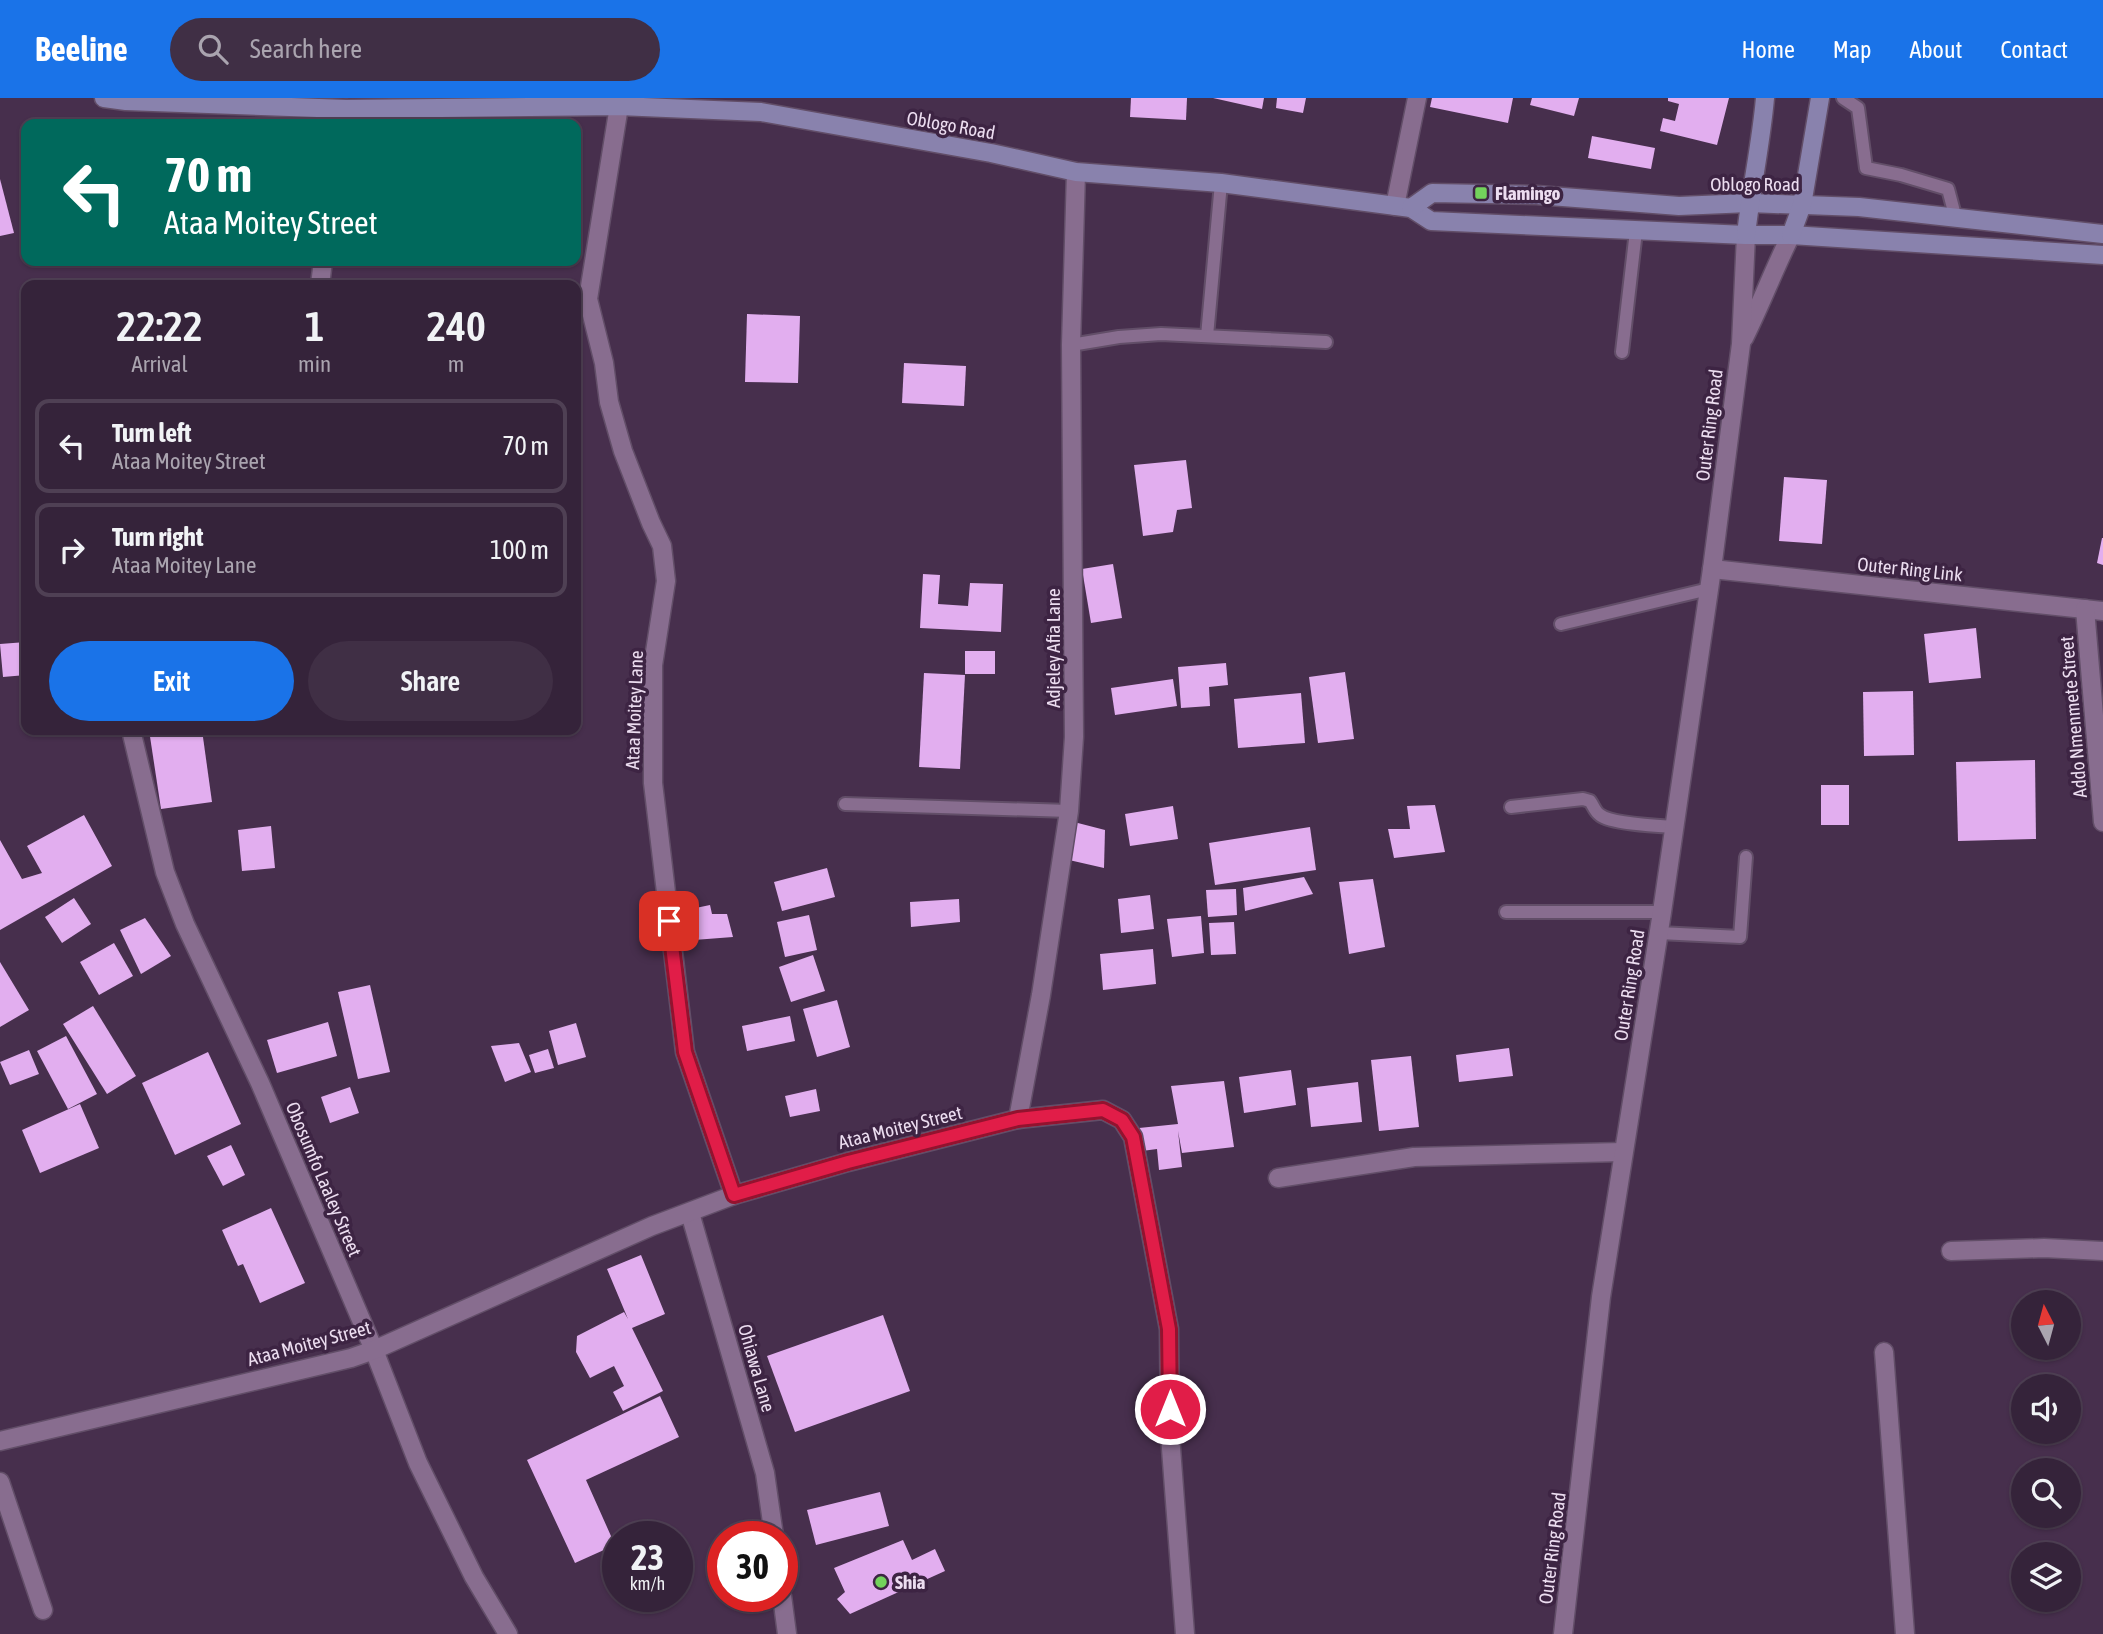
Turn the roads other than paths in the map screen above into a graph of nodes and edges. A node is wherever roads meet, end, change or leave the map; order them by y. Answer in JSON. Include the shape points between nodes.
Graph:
{"nodes":[{"id":1,"x":104,"y":98,"type":"edge"},
{"id":2,"x":1417,"y":98,"type":"edge"},
{"id":3,"x":1765,"y":98,"type":"edge"},
{"id":4,"x":1820,"y":98,"type":"edge"},
{"id":5,"x":1843,"y":98,"type":"edge"},
{"id":6,"x":396,"y":103,"type":"edge"},
{"id":7,"x":620,"y":106,"type":"junction"},
{"id":8,"x":345,"y":116,"type":"edge"},
{"id":9,"x":1076,"y":172,"type":"junction"},
{"id":10,"x":1221,"y":183,"type":"junction"},
{"id":11,"x":1749,"y":203,"type":"junction"},
{"id":12,"x":1802,"y":205,"type":"junction"},
{"id":13,"x":1403,"y":207,"type":"junction"},
{"id":14,"x":1956,"y":219,"type":"junction"},
{"id":15,"x":1636,"y":231,"type":"junction"},
{"id":16,"x":2103,"y":234,"type":"edge"},
{"id":17,"x":1746,"y":235,"type":"junction"},
{"id":18,"x":1791,"y":235,"type":"junction"},
{"id":19,"x":2103,"y":255,"type":"edge"},
{"id":20,"x":1207,"y":336,"type":"junction"},
{"id":21,"x":1326,"y":342,"type":"dead end"},
{"id":22,"x":1741,"y":344,"type":"junction"},
{"id":23,"x":1071,"y":345,"type":"junction"},
{"id":24,"x":1622,"y":352,"type":"dead end"},
{"id":25,"x":1712,"y":569,"type":"junction"},
{"id":26,"x":1709,"y":589,"type":"junction"},
{"id":27,"x":2094,"y":610,"type":"edge"},
{"id":28,"x":1561,"y":624,"type":"dead end"},
{"id":29,"x":132,"y":735,"type":"edge"},
{"id":30,"x":845,"y":804,"type":"dead end"},
{"id":31,"x":1511,"y":807,"type":"dead end"},
{"id":32,"x":1069,"y":811,"type":"junction"},
{"id":33,"x":2103,"y":822,"type":"edge"},
{"id":34,"x":1675,"y":827,"type":"junction"},
{"id":35,"x":1746,"y":857,"type":"dead end"},
{"id":36,"x":1506,"y":912,"type":"dead end"},
{"id":37,"x":1662,"y":912,"type":"junction"},
{"id":38,"x":1659,"y":933,"type":"junction"},
{"id":39,"x":1018,"y":1119,"type":"junction"},
{"id":40,"x":1623,"y":1152,"type":"junction"},
{"id":41,"x":1278,"y":1178,"type":"dead end"},
{"id":42,"x":734,"y":1195,"type":"junction"},
{"id":43,"x":690,"y":1213,"type":"junction"},
{"id":44,"x":1951,"y":1251,"type":"dead end"},
{"id":45,"x":2103,"y":1251,"type":"edge"},
{"id":46,"x":374,"y":1350,"type":"junction"},
{"id":47,"x":1884,"y":1352,"type":"dead end"},
{"id":48,"x":0,"y":1441,"type":"edge"},
{"id":49,"x":0,"y":1482,"type":"edge"},
{"id":50,"x":772,"y":1521,"type":"edge"},
{"id":51,"x":43,"y":1610,"type":"dead end"},
{"id":52,"x":784,"y":1612,"type":"edge"},
{"id":53,"x":508,"y":1634,"type":"edge"},
{"id":54,"x":787,"y":1634,"type":"edge"},
{"id":55,"x":1185,"y":1634,"type":"edge"},
{"id":56,"x":1563,"y":1634,"type":"edge"},
{"id":57,"x":1905,"y":1634,"type":"edge"}],
"edges":[{"from":1,"to":8,"type":"main road","name":"Oblogo Road"},
{"from":2,"to":13,"type":"street"},
{"from":3,"to":11,"type":"main road","name":"Outer Ring Road"},
{"from":4,"to":12,"type":"main road","name":"Outer Ring Road"},
{"from":5,"to":14,"type":"lane","via":[[1858,108],[1866,169],[1948,189]]},
{"from":6,"to":7,"type":"main road","name":"Oblogo Road"},
{"from":6,"to":8,"type":"main road","name":"Oblogo Road"},
{"from":7,"to":9,"type":"main road","name":"Oblogo Road","via":[[761,112]]},
{"from":7,"to":42,"type":"street","name":"Ataa Moitey Lane","via":[[588,299],[623,451],[662,546],[666,582],[653,665],[653,783],[685,1052]]},
{"from":9,"to":10,"type":"main road","name":"Oblogo Road"},
{"from":9,"to":23,"type":"street","name":"Adjeley Afia Lane"},
{"from":10,"to":13,"type":"main road","name":"Oblogo Road"},
{"from":10,"to":20,"type":"lane"},
{"from":11,"to":12,"type":"main road","name":"Oblogo Road"},
{"from":11,"to":13,"type":"main road","name":"Oblogo Road","via":[[1679,206],[1432,193]]},
{"from":11,"to":17,"type":"main road","name":"Outer Ring Road"},
{"from":12,"to":14,"type":"main road","name":"Oblogo Road"},
{"from":12,"to":18,"type":"main road","name":"Outer Ring Road"},
{"from":13,"to":15,"type":"main road","name":"Oblogo Road","via":[[1431,221]]},
{"from":14,"to":16,"type":"main road","name":"Oblogo Road"},
{"from":15,"to":17,"type":"main road","name":"Oblogo Road"},
{"from":15,"to":24,"type":"lane"},
{"from":17,"to":18,"type":"main road","name":"Oblogo Road"},
{"from":17,"to":22,"type":"street","name":"Outer Ring Road"},
{"from":18,"to":19,"type":"main road","name":"Oblogo Road"},
{"from":18,"to":22,"type":"street","name":"Outer Ring Road"},
{"from":20,"to":21,"type":"lane"},
{"from":20,"to":23,"type":"lane","via":[[1161,334]]},
{"from":22,"to":25,"type":"street","name":"Outer Ring Road"},
{"from":23,"to":32,"type":"street","name":"Adjeley Afia Lane","via":[[1074,737]]},
{"from":25,"to":26,"type":"street","name":"Outer Ring Road"},
{"from":25,"to":27,"type":"street","name":"Outer Ring Link"},
{"from":26,"to":28,"type":"lane"},
{"from":26,"to":34,"type":"street","name":"Outer Ring Road"},
{"from":27,"to":33,"type":"street","name":"Addo Nmenmete Street"},
{"from":29,"to":46,"type":"street","name":"Obosumfo Laaley Street","via":[[165,872],[185,924],[260,1083]]},
{"from":30,"to":32,"type":"lane"},
{"from":31,"to":34,"type":"lane","via":[[1583,799],[1606,818]]},
{"from":32,"to":39,"type":"street","name":"Adjeley Afia Lane"},
{"from":34,"to":37,"type":"street","name":"Outer Ring Road"},
{"from":35,"to":38,"type":"lane","via":[[1740,937]]},
{"from":36,"to":37,"type":"lane"},
{"from":37,"to":38,"type":"street","name":"Outer Ring Road"},
{"from":38,"to":40,"type":"street","name":"Outer Ring Road"},
{"from":39,"to":42,"type":"street","name":"Ataa Moitey Street"},
{"from":39,"to":55,"type":"street","name":"Ataa Moitey Street","via":[[1103,1110],[1122,1120],[1133,1137],[1169,1329],[1170,1436]]},
{"from":40,"to":41,"type":"street","via":[[1414,1157]]},
{"from":40,"to":56,"type":"street","name":"Outer Ring Road","via":[[1601,1297]]},
{"from":42,"to":43,"type":"street","name":"Ataa Moitey Street"},
{"from":43,"to":46,"type":"street","name":"Ataa Moitey Street"},
{"from":43,"to":50,"type":"street","name":"Ohiawa Lane","via":[[765,1473]]},
{"from":44,"to":45,"type":"street"},
{"from":46,"to":48,"type":"street","name":"Ataa Moitey Street"},
{"from":46,"to":53,"type":"street","name":"Obosumfo Laaley Street","via":[[418,1463],[474,1577]]},
{"from":47,"to":57,"type":"street"},
{"from":49,"to":51,"type":"street"},
{"from":52,"to":54,"type":"street"}]}
